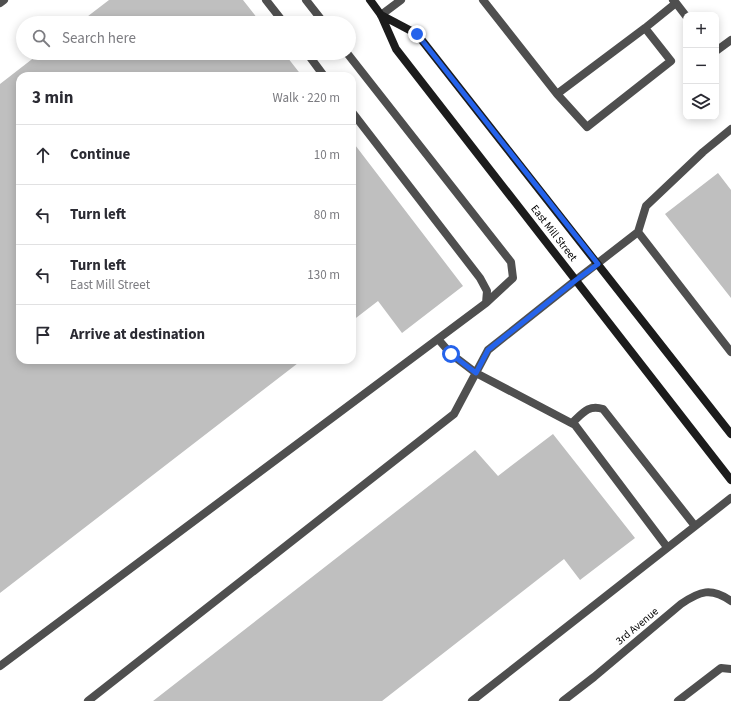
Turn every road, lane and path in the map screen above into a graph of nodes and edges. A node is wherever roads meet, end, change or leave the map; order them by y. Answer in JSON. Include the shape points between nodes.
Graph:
{"nodes":[{"id":1,"x":4,"y":0,"type":"edge"},
{"id":2,"x":266,"y":0,"type":"edge"},
{"id":3,"x":306,"y":0,"type":"edge"},
{"id":4,"x":370,"y":0,"type":"edge"},
{"id":5,"x":400,"y":0,"type":"edge"},
{"id":6,"x":483,"y":0,"type":"edge"},
{"id":7,"x":675,"y":2,"type":"edge"},
{"id":8,"x":0,"y":4,"type":"edge"},
{"id":9,"x":683,"y":12,"type":"edge"},
{"id":10,"x":381,"y":15,"type":"junction"},
{"id":11,"x":279,"y":16,"type":"edge"},
{"id":12,"x":319,"y":16,"type":"edge"},
{"id":13,"x":645,"y":28,"type":"junction"},
{"id":14,"x":731,"y":40,"type":"edge"},
{"id":15,"x":719,"y":50,"type":"edge"},
{"id":16,"x":312,"y":60,"type":"edge"},
{"id":17,"x":352,"y":60,"type":"edge"},
{"id":18,"x":321,"y":72,"type":"edge"},
{"id":19,"x":557,"y":94,"type":"junction"},
{"id":20,"x":356,"y":117,"type":"edge"},
{"id":21,"x":731,"y":129,"type":"edge"},
{"id":22,"x":638,"y":232,"type":"junction"},
{"id":23,"x":598,"y":264,"type":"junction"},
{"id":24,"x":576,"y":280,"type":"junction"},
{"id":25,"x":486,"y":303,"type":"junction"},
{"id":26,"x":438,"y":339,"type":"junction"},
{"id":27,"x":731,"y":352,"type":"edge"},
{"id":28,"x":476,"y":373,"type":"junction"},
{"id":29,"x":572,"y":423,"type":"junction"},
{"id":30,"x":731,"y":434,"type":"edge"},
{"id":31,"x":731,"y":480,"type":"edge"},
{"id":32,"x":731,"y":498,"type":"edge"},
{"id":33,"x":695,"y":526,"type":"junction"},
{"id":34,"x":667,"y":547,"type":"junction"},
{"id":35,"x":731,"y":601,"type":"edge"},
{"id":36,"x":0,"y":666,"type":"edge"},
{"id":37,"x":731,"y":669,"type":"edge"},
{"id":38,"x":88,"y":701,"type":"edge"},
{"id":39,"x":472,"y":701,"type":"edge"},
{"id":40,"x":563,"y":701,"type":"edge"},
{"id":41,"x":678,"y":701,"type":"edge"}],
"edges":[{"from":1,"to":8,"type":"lane"},
{"from":2,"to":11,"type":"lane"},
{"from":3,"to":12,"type":"lane"},
{"from":4,"to":10,"type":"main road","name":"East Mill Street"},
{"from":5,"to":10,"type":"lane"},
{"from":6,"to":19,"type":"lane"},
{"from":7,"to":9,"type":"lane"},
{"from":7,"to":13,"type":"lane"},
{"from":10,"to":23,"type":"main road","name":"East Mill Street","via":[[417,34]]},
{"from":10,"to":24,"type":"main road","name":"East Mill Street","via":[[396,49]]},
{"from":13,"to":19,"type":"lane"},
{"from":13,"to":19,"type":"lane","via":[[671,61],[587,127]]},
{"from":14,"to":15,"type":"lane"},
{"from":16,"to":18,"type":"lane"},
{"from":17,"to":25,"type":"lane","via":[[511,262],[513,278]]},
{"from":20,"to":25,"type":"lane","via":[[480,278],[487,291]]},
{"from":21,"to":22,"type":"lane","via":[[702,152],[646,206]]},
{"from":22,"to":23,"type":"lane"},
{"from":22,"to":27,"type":"lane"},
{"from":23,"to":24,"type":"lane"},
{"from":23,"to":30,"type":"main road","name":"East Mill Street"},
{"from":24,"to":28,"type":"lane","via":[[488,350]]},
{"from":24,"to":31,"type":"main road","name":"East Mill Street"},
{"from":25,"to":26,"type":"lane"},
{"from":26,"to":28,"type":"lane","via":[[451,354]]},
{"from":26,"to":36,"type":"lane"},
{"from":28,"to":29,"type":"lane"},
{"from":28,"to":38,"type":"lane","via":[[454,414]]},
{"from":29,"to":33,"type":"lane","via":[[589,408],[603,409]]},
{"from":29,"to":34,"type":"lane"},
{"from":32,"to":33,"type":"lane"},
{"from":33,"to":34,"type":"lane"},
{"from":34,"to":39,"type":"lane"},
{"from":35,"to":40,"type":"lane","name":"3rd Avenue","via":[[712,591],[692,597]]},
{"from":37,"to":41,"type":"lane","via":[[721,668]]}]}
